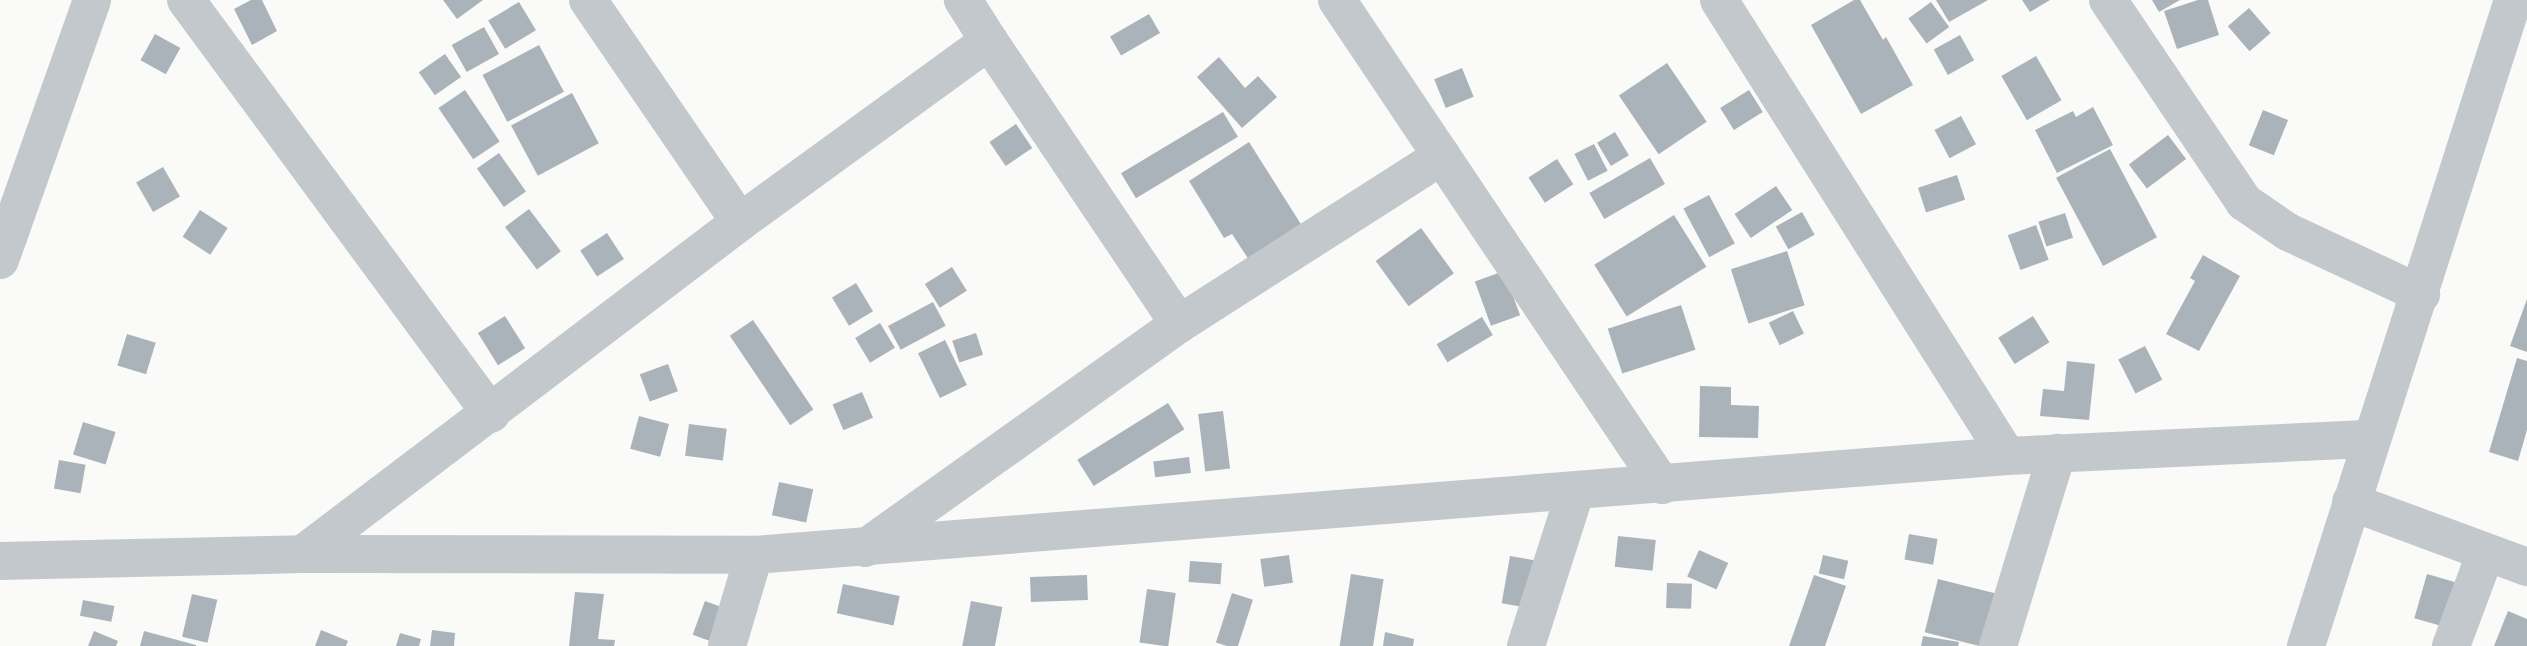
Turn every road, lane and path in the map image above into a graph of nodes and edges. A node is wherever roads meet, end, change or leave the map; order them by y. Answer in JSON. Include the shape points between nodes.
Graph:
{"nodes":[{"id":1,"x":92,"y":0,"type":"edge"},
{"id":2,"x":186,"y":0,"type":"edge"},
{"id":3,"x":589,"y":0,"type":"edge"},
{"id":4,"x":963,"y":0,"type":"edge"},
{"id":5,"x":1337,"y":0,"type":"edge"},
{"id":6,"x":1719,"y":0,"type":"edge"},
{"id":7,"x":2108,"y":0,"type":"edge"},
{"id":8,"x":2504,"y":7,"type":"edge"},
{"id":9,"x":989,"y":41,"type":"junction"},
{"id":10,"x":1442,"y":156,"type":"junction"},
{"id":11,"x":740,"y":222,"type":"junction"},
{"id":12,"x":0,"y":260,"type":"edge"},
{"id":13,"x":2421,"y":294,"type":"junction"},
{"id":14,"x":1179,"y":324,"type":"junction"},
{"id":15,"x":491,"y":414,"type":"junction"},
{"id":16,"x":2372,"y":439,"type":"junction"},
{"id":17,"x":2057,"y":453,"type":"junction"},
{"id":18,"x":2007,"y":456,"type":"junction"},
{"id":19,"x":1662,"y":485,"type":"junction"},
{"id":20,"x":1575,"y":492,"type":"junction"},
{"id":21,"x":2351,"y":502,"type":"junction"},
{"id":22,"x":864,"y":548,"type":"junction"},
{"id":23,"x":2486,"y":552,"type":"junction"},
{"id":24,"x":303,"y":554,"type":"junction"},
{"id":25,"x":754,"y":555,"type":"junction"},
{"id":26,"x":0,"y":561,"type":"edge"},
{"id":27,"x":2527,"y":567,"type":"edge"},
{"id":28,"x":727,"y":646,"type":"edge"},
{"id":29,"x":1526,"y":646,"type":"edge"},
{"id":30,"x":1998,"y":646,"type":"edge"},
{"id":31,"x":2306,"y":646,"type":"edge"},
{"id":32,"x":2451,"y":646,"type":"edge"}],
"edges":[{"from":1,"to":12,"type":"street"},
{"from":2,"to":15,"type":"street"},
{"from":3,"to":11,"type":"street"},
{"from":4,"to":9,"type":"street"},
{"from":5,"to":10,"type":"street"},
{"from":6,"to":18,"type":"street"},
{"from":7,"to":13,"type":"street","via":[[2244,202],[2288,232]]},
{"from":8,"to":13,"type":"street"},
{"from":9,"to":11,"type":"street"},
{"from":9,"to":14,"type":"street"},
{"from":10,"to":14,"type":"street"},
{"from":10,"to":19,"type":"street"},
{"from":11,"to":15,"type":"street"},
{"from":13,"to":16,"type":"street"},
{"from":14,"to":22,"type":"street"},
{"from":15,"to":24,"type":"street"},
{"from":16,"to":17,"type":"street"},
{"from":16,"to":21,"type":"street"},
{"from":17,"to":18,"type":"street"},
{"from":17,"to":30,"type":"street"},
{"from":18,"to":19,"type":"street"},
{"from":19,"to":20,"type":"street"},
{"from":20,"to":22,"type":"street"},
{"from":20,"to":29,"type":"street"},
{"from":21,"to":23,"type":"street"},
{"from":21,"to":31,"type":"street"},
{"from":22,"to":25,"type":"street"},
{"from":23,"to":27,"type":"street"},
{"from":23,"to":32,"type":"street"},
{"from":24,"to":25,"type":"street"},
{"from":24,"to":26,"type":"street"},
{"from":25,"to":28,"type":"street"}]}
